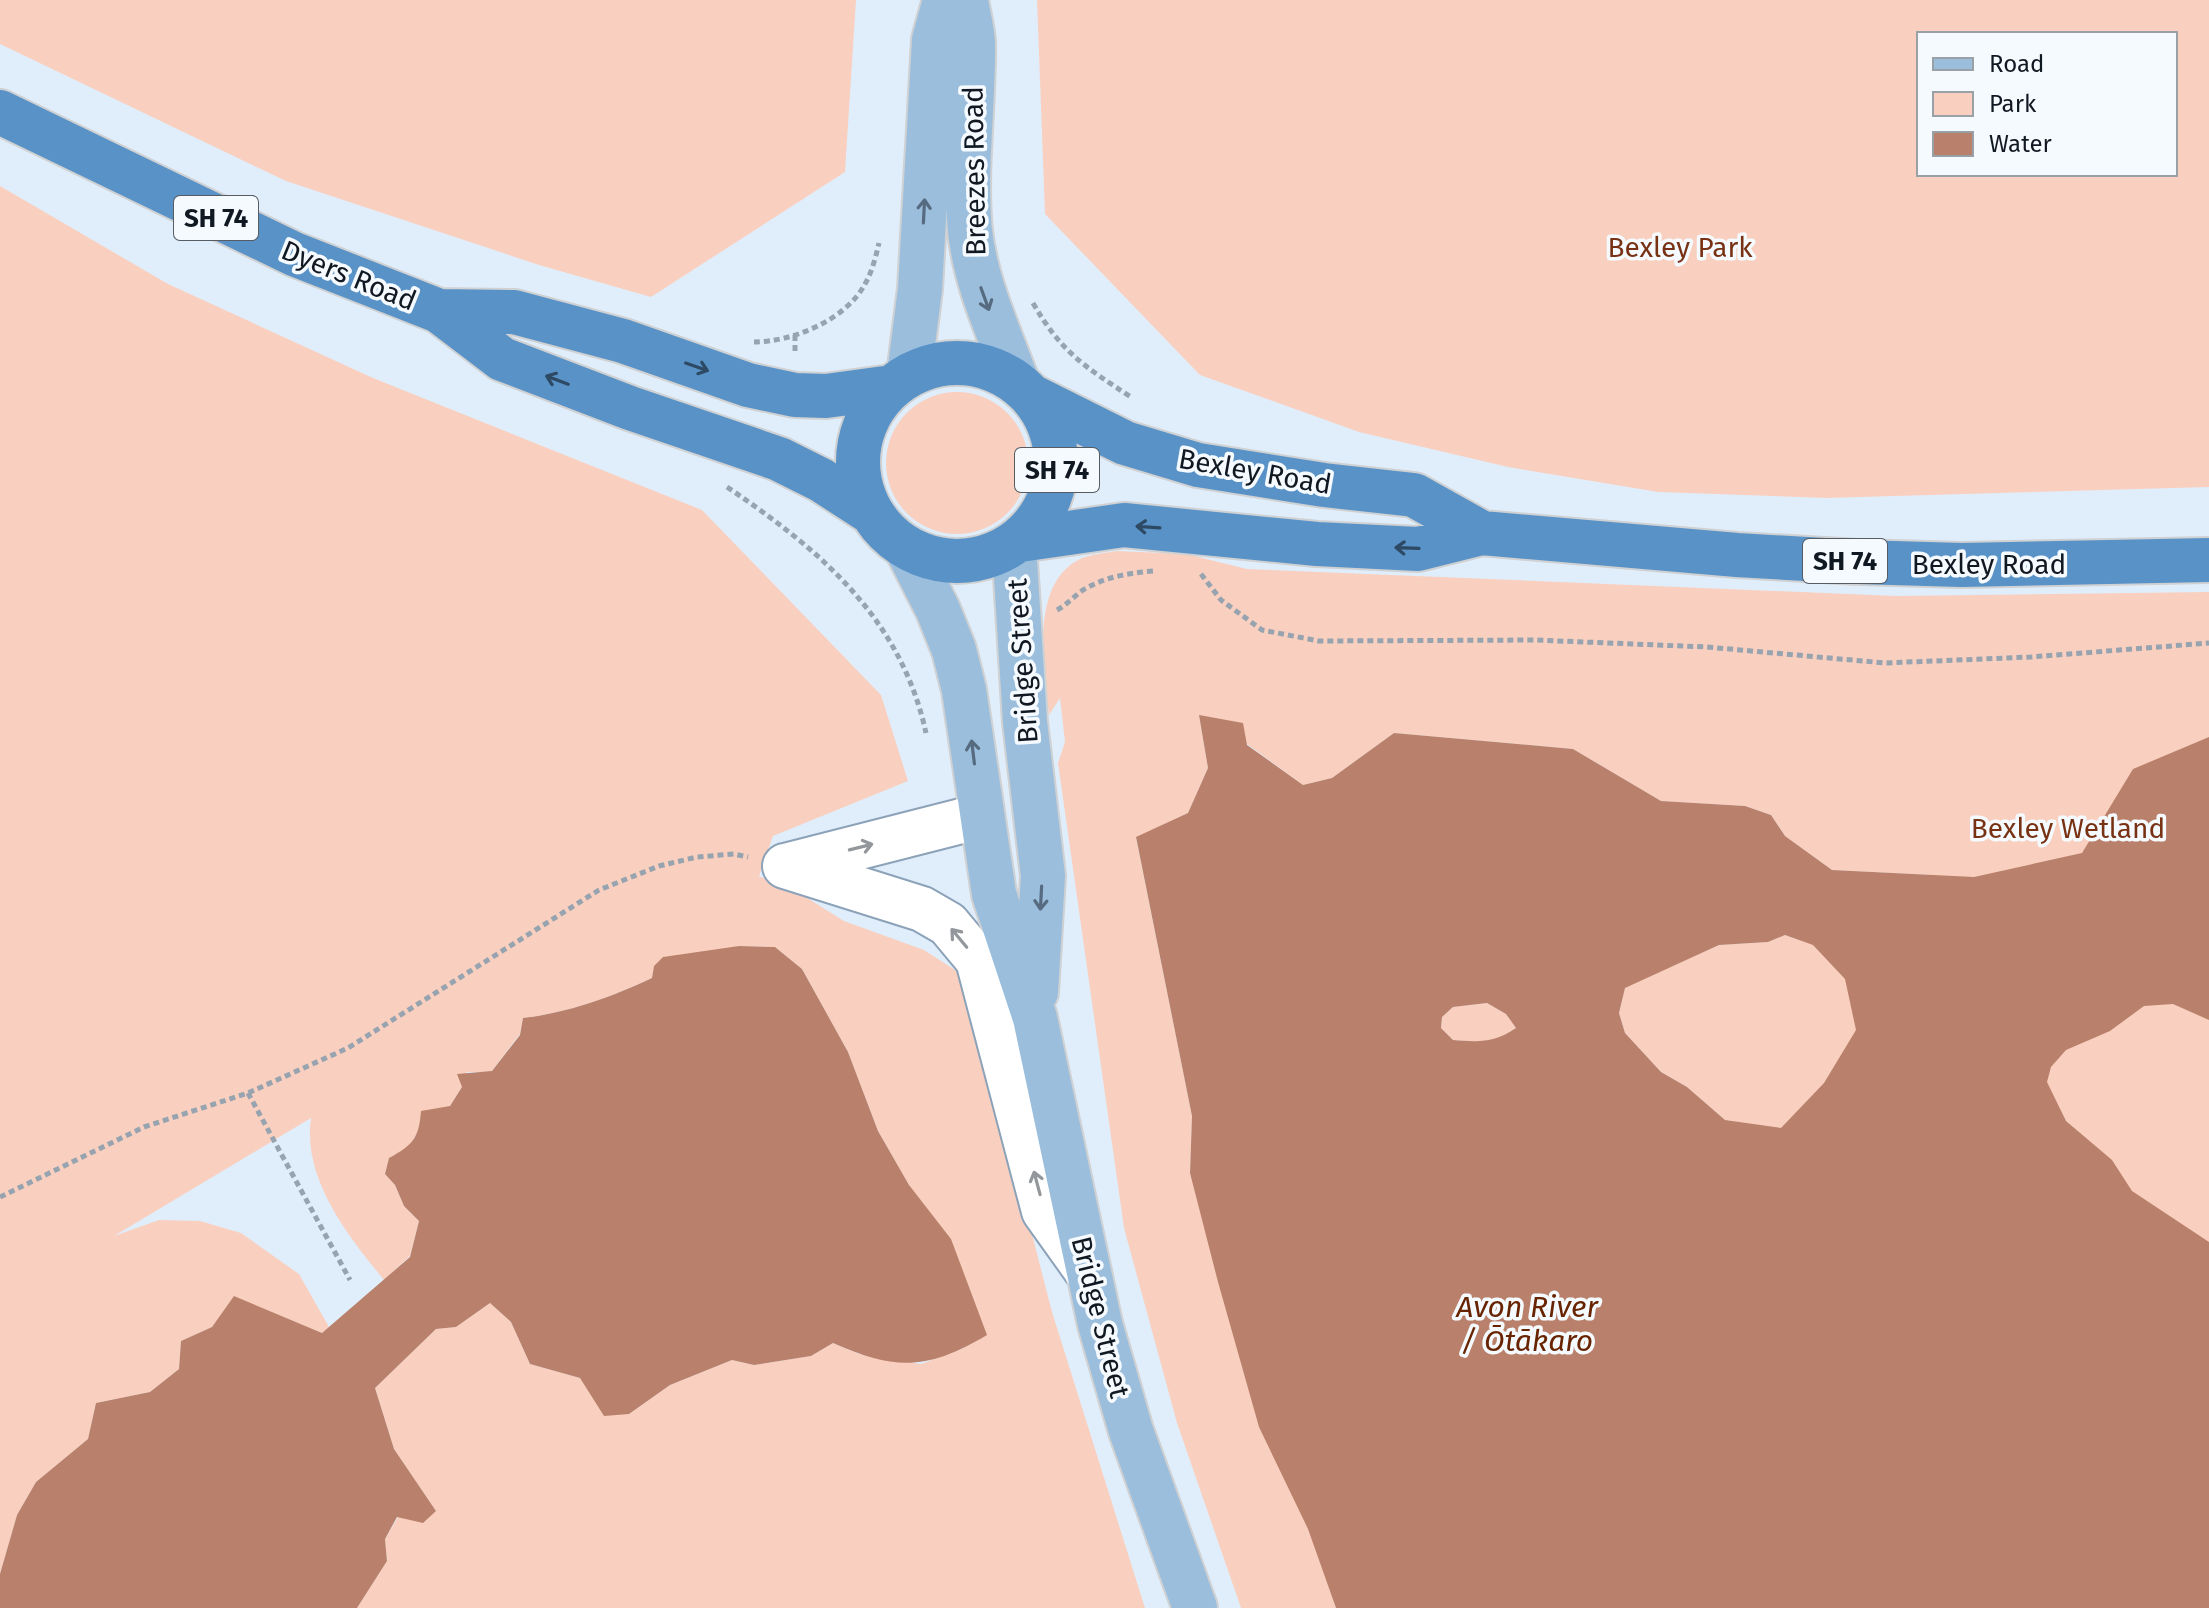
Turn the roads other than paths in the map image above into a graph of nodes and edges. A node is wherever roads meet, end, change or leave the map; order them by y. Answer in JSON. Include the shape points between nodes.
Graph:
{"nodes":[{"id":1,"x":945,"y":0,"type":"edge"},
{"id":2,"x":966,"y":0,"type":"edge"},
{"id":3,"x":0,"y":112,"type":"edge"},
{"id":4,"x":439,"y":311,"type":"junction"},
{"id":5,"x":900,"y":381,"type":"junction"},
{"id":6,"x":1024,"y":389,"type":"junction"},
{"id":7,"x":872,"y":513,"type":"junction"},
{"id":8,"x":1482,"y":533,"type":"junction"},
{"id":9,"x":1017,"y":542,"type":"junction"},
{"id":10,"x":906,"y":547,"type":"junction"},
{"id":11,"x":2209,"y":560,"type":"edge"},
{"id":12,"x":981,"y":816,"type":"junction"},
{"id":13,"x":1035,"y":1018,"type":"junction"},
{"id":14,"x":1089,"y":1274,"type":"junction"},
{"id":15,"x":1195,"y":1608,"type":"edge"}],
"edges":[{"from":5,"to":1,"type":"main road","name":"Breezes Road","one_way":true,"via":[[920,289],[934,40]]},
{"from":2,"to":6,"type":"main road","name":"Breezes Road","one_way":true,"via":[[973,39],[972,244],[981,289]]},
{"from":3,"to":4,"type":"highway","name":"Dyers Road","number":"SH 74","via":[[294,254]]},
{"from":4,"to":5,"type":"highway","name":"Dyers Road","number":"SH 74","one_way":true,"via":[[514,312],[795,395],[826,396]]},
{"from":7,"to":4,"type":"highway","name":"Dyers Road","number":"SH 74","one_way":true,"via":[[779,459],[502,359]]},
{"from":5,"to":6,"type":"highway","number":"SH 74","via":[[945,363],[964,363],[983,366]]},
{"from":5,"to":7,"type":"highway","number":"SH 74","via":[[876,404],[859,447],[862,492]]},
{"from":6,"to":8,"type":"highway","name":"Bexley Road","number":"SH 74","via":[[1125,443],[1198,465],[1414,495]]},
{"from":6,"to":9,"type":"highway","number":"SH 74","via":[[1052,430],[1057,470],[1045,509]]},
{"from":7,"to":10,"type":"highway","number":"SH 74"},
{"from":8,"to":9,"type":"highway","name":"Bexley Road","number":"SH 74","one_way":true,"via":[[1418,549],[1124,525]]},
{"from":8,"to":11,"type":"highway","name":"Bexley Road","number":"SH 74","via":[[1873,562]]},
{"from":9,"to":10,"type":"highway","number":"SH 74","via":[[994,555],[960,561],[927,557]]},
{"from":9,"to":13,"type":"main road","name":"Bridge Street","one_way":true,"via":[[1025,722],[1043,876]]},
{"from":12,"to":10,"type":"main road","name":"Bridge Street","one_way":true,"via":[[954,650]]},
{"from":12,"to":13,"type":"main road","name":"Bridge Street","via":[[994,894]]},
{"from":14,"to":12,"type":"lane","one_way":true,"via":[[1044,1211],[978,960],[948,924],[922,909],[785,866]]},
{"from":13,"to":14,"type":"main road","name":"Bridge Street"},
{"from":14,"to":15,"type":"main road","name":"Bridge Street","via":[[1131,1431]]}]}
